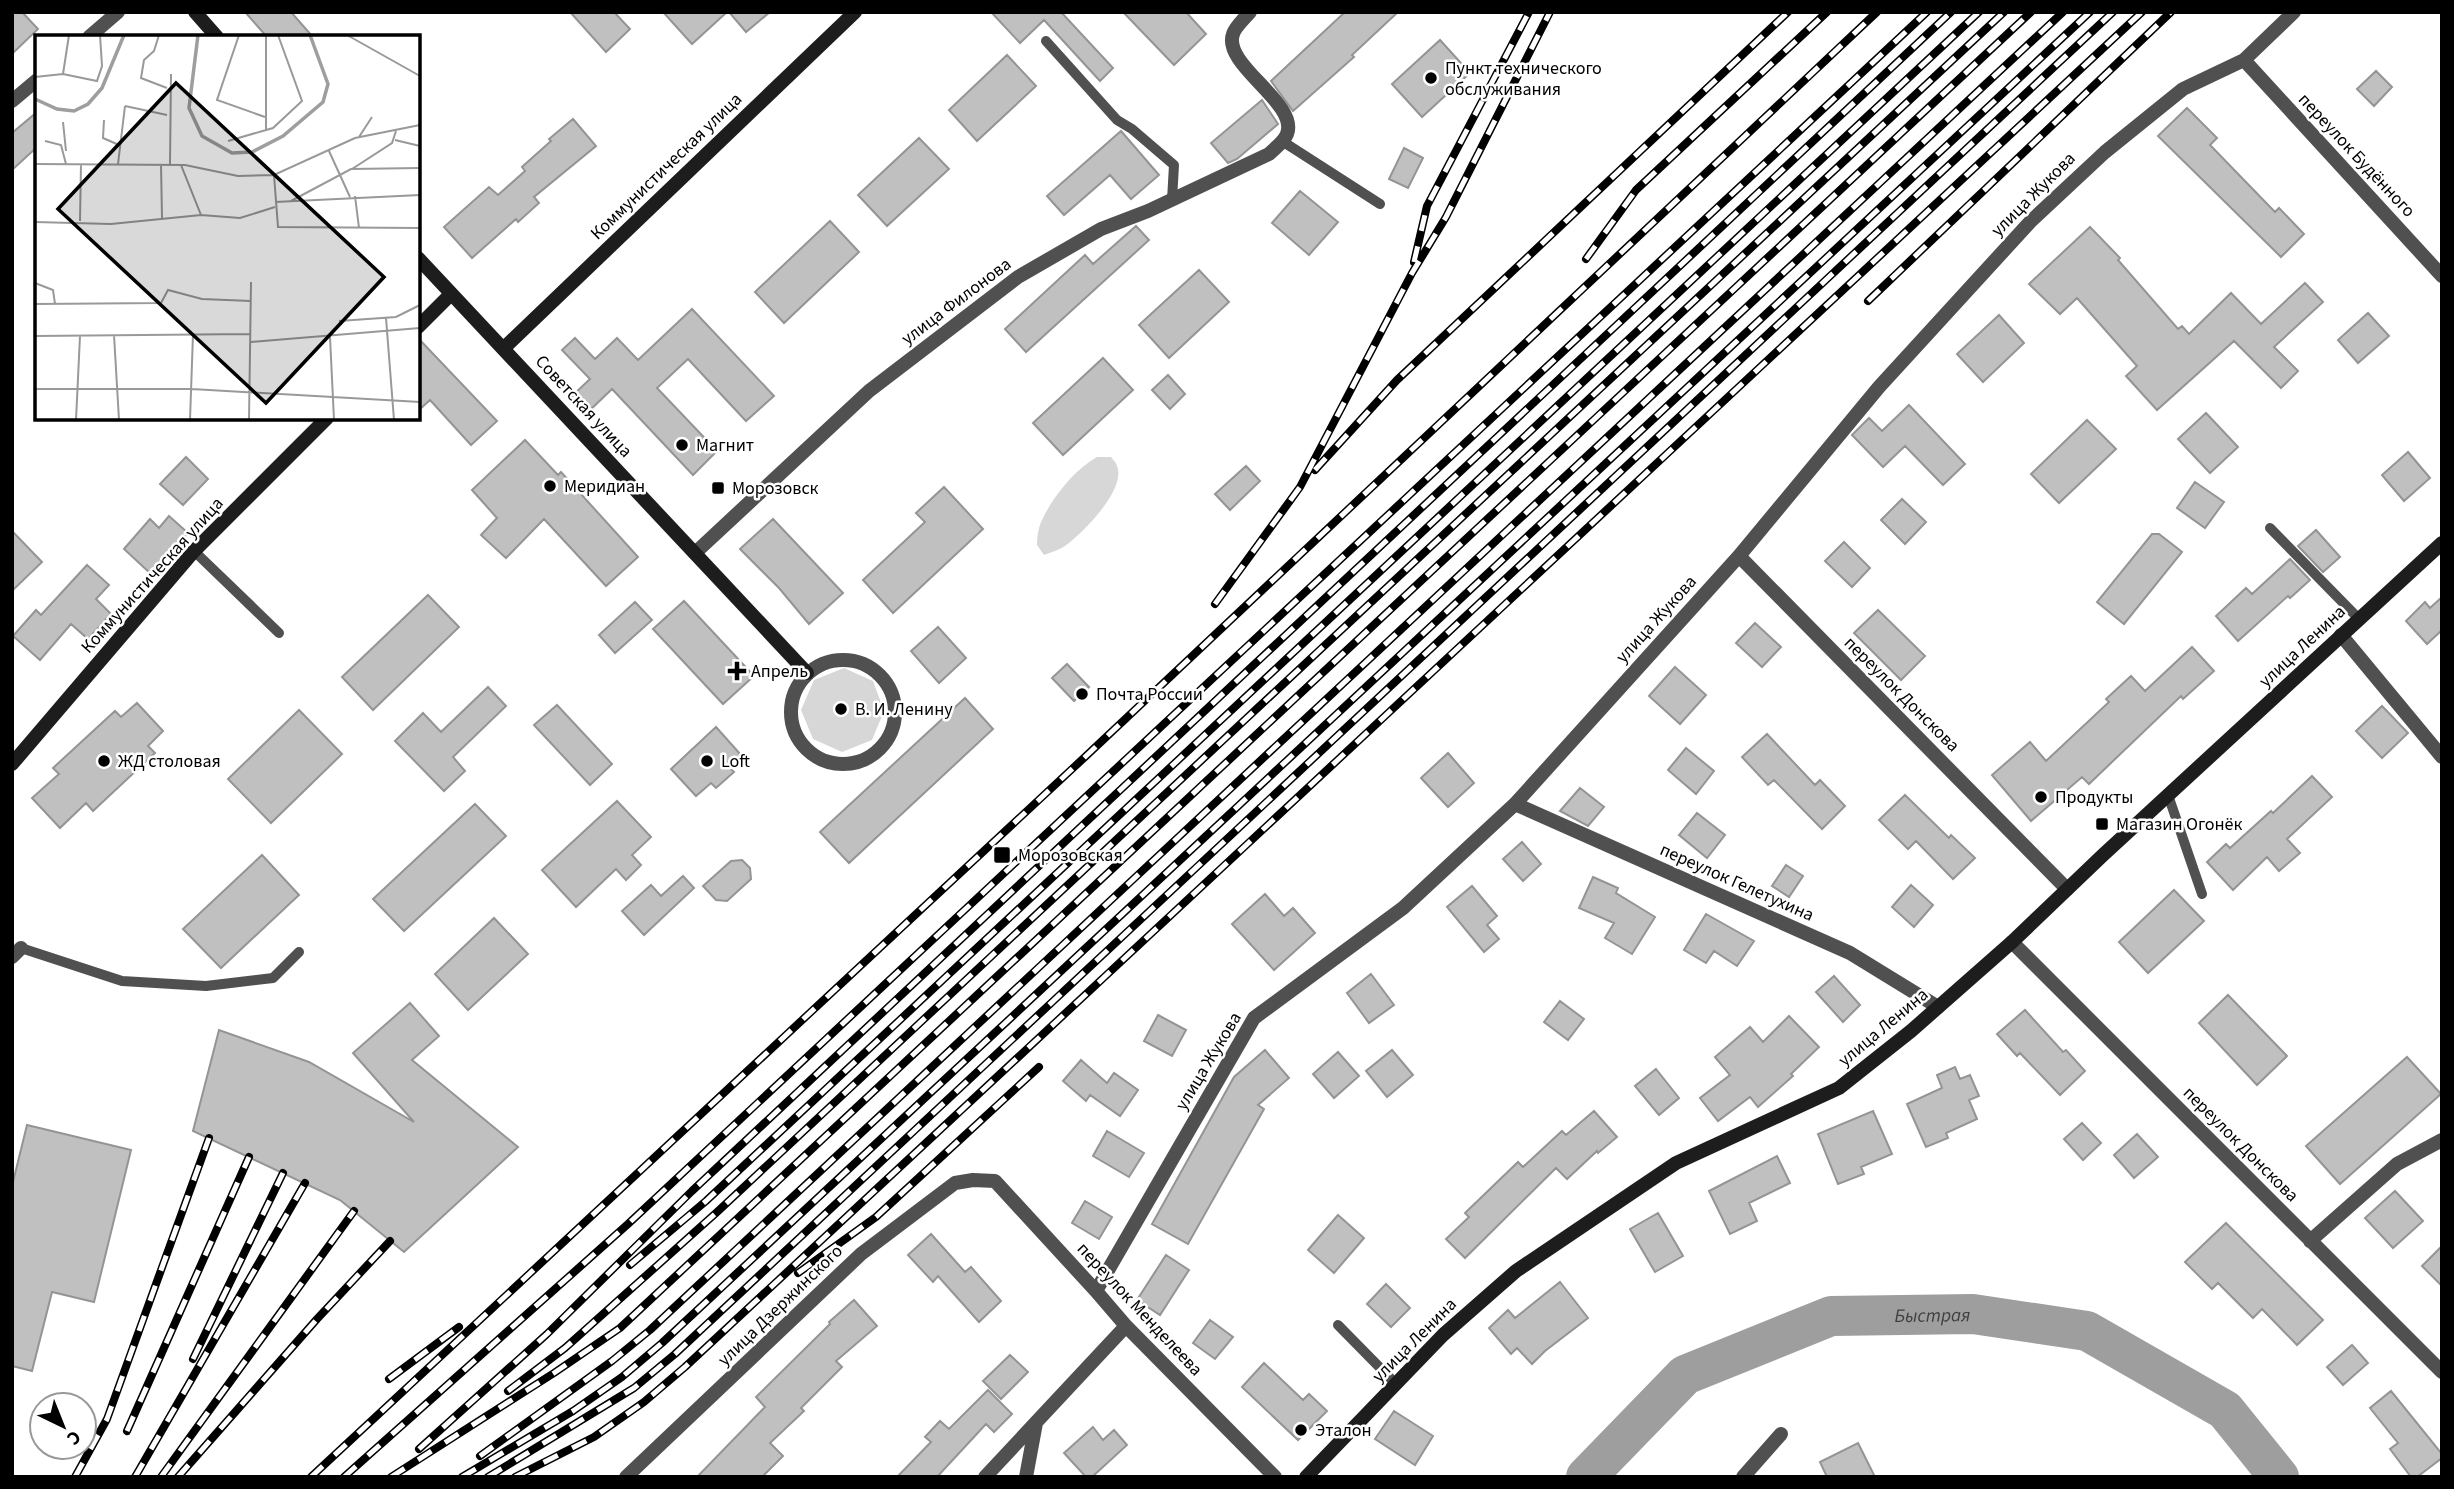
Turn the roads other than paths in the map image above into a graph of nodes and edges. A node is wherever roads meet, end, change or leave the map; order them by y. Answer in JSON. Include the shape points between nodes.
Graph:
{"nodes":[{"id":1,"x":118,"y":12,"type":"edge"},
{"id":2,"x":195,"y":12,"type":"edge"},
{"id":3,"x":855,"y":12,"type":"edge"},
{"id":4,"x":1250,"y":12,"type":"edge"},
{"id":5,"x":2294,"y":12,"type":"edge"},
{"id":6,"x":91,"y":35,"type":"edge"},
{"id":7,"x":215,"y":35,"type":"edge"},
{"id":8,"x":1046,"y":41,"type":"dead end"},
{"id":9,"x":2244,"y":60,"type":"junction"},
{"id":10,"x":35,"y":82,"type":"edge"},
{"id":11,"x":12,"y":100,"type":"edge"},
{"id":12,"x":1282,"y":141,"type":"junction"},
{"id":13,"x":1172,"y":200,"type":"junction"},
{"id":14,"x":1380,"y":204,"type":"dead end"},
{"id":15,"x":420,"y":260,"type":"edge"},
{"id":16,"x":2442,"y":276,"type":"edge"},
{"id":17,"x":451,"y":294,"type":"junction"},
{"id":18,"x":420,"y":325,"type":"edge"},
{"id":19,"x":504,"y":348,"type":"junction"},
{"id":20,"x":325,"y":420,"type":"edge"},
{"id":21,"x":2270,"y":528,"type":"dead end"},
{"id":22,"x":2442,"y":542,"type":"edge"},
{"id":23,"x":194,"y":551,"type":"junction"},
{"id":24,"x":695,"y":553,"type":"junction"},
{"id":25,"x":1739,"y":556,"type":"junction"},
{"id":26,"x":2359,"y":619,"type":"junction"},
{"id":27,"x":279,"y":633,"type":"dead end"},
{"id":28,"x":2341,"y":635,"type":"junction"},
{"id":29,"x":807,"y":673,"type":"junction"},
{"id":30,"x":2442,"y":757,"type":"edge"},
{"id":31,"x":12,"y":764,"type":"edge"},
{"id":32,"x":2168,"y":795,"type":"junction"},
{"id":33,"x":1515,"y":804,"type":"junction"},
{"id":34,"x":2067,"y":889,"type":"junction"},
{"id":35,"x":2202,"y":894,"type":"dead end"},
{"id":36,"x":2012,"y":942,"type":"junction"},
{"id":37,"x":299,"y":952,"type":"dead end"},
{"id":38,"x":17,"y":953,"type":"edge"},
{"id":39,"x":1938,"y":1007,"type":"junction"},
{"id":40,"x":2442,"y":1140,"type":"edge"},
{"id":41,"x":973,"y":1180,"type":"joint"},
{"id":42,"x":2310,"y":1241,"type":"junction"},
{"id":43,"x":1096,"y":1290,"type":"junction"},
{"id":44,"x":1338,"y":1325,"type":"dead end"},
{"id":45,"x":1126,"y":1326,"type":"junction"},
{"id":46,"x":2442,"y":1372,"type":"edge"},
{"id":47,"x":1396,"y":1384,"type":"junction"},
{"id":48,"x":1036,"y":1423,"type":"junction"},
{"id":49,"x":1781,"y":1434,"type":"dead end"},
{"id":50,"x":626,"y":1477,"type":"edge"},
{"id":51,"x":985,"y":1477,"type":"edge"},
{"id":52,"x":1026,"y":1477,"type":"edge"},
{"id":53,"x":1275,"y":1477,"type":"edge"},
{"id":54,"x":1306,"y":1477,"type":"edge"},
{"id":55,"x":1743,"y":1477,"type":"edge"}],
"edges":[{"from":1,"to":6,"type":"street"},
{"from":2,"to":7,"type":"street"},
{"from":3,"to":19,"type":"street","name":"Коммунистическая улица"},
{"from":4,"to":12,"type":"street","via":[[1233,34],[1233,48],[1282,108],[1288,121]]},
{"from":5,"to":9,"type":"street","name":"улица Жукова"},
{"from":8,"to":13,"type":"lane","via":[[1117,120],[1174,165]]},
{"from":9,"to":16,"type":"street","name":"переулок Будённого"},
{"from":9,"to":25,"type":"street","name":"улица Жукова","via":[[2183,89],[2105,152],[2030,222],[1879,387]]},
{"from":10,"to":11,"type":"street"},
{"from":12,"to":13,"type":"street","name":"улица Филонова","via":[[1269,154]]},
{"from":12,"to":14,"type":"lane"},
{"from":13,"to":24,"type":"street","name":"улица Филонова","via":[[1101,229],[1018,277],[869,391]]},
{"from":15,"to":17,"type":"street","name":"Советская улица"},
{"from":17,"to":18,"type":"street"},
{"from":17,"to":19,"type":"street","name":"Советская улица"},
{"from":19,"to":24,"type":"street","name":"Советская улица"},
{"from":20,"to":23,"type":"street","name":"Коммунистическая улица"},
{"from":21,"to":26,"type":"lane"},
{"from":22,"to":26,"type":"street","name":"улица Ленина"},
{"from":23,"to":27,"type":"lane"},
{"from":23,"to":31,"type":"street","name":"Коммунистическая улица"},
{"from":24,"to":29,"type":"street","name":"Советская улица"},
{"from":25,"to":33,"type":"street","name":"улица Жукова"},
{"from":25,"to":34,"type":"street","name":"переулок Донскова"},
{"from":26,"to":28,"type":"street","name":"улица Ленина"},
{"from":28,"to":30,"type":"street"},
{"from":28,"to":32,"type":"street","name":"улица Ленина"},
{"from":29,"to":29,"type":"street","via":[[792,696],[791,724],[804,748],[827,763],[855,764],[879,751],[894,727],[895,700],[882,676],[859,661],[831,660]]},
{"from":32,"to":34,"type":"street","name":"улица Ленина"},
{"from":32,"to":35,"type":"lane"},
{"from":33,"to":39,"type":"street","name":"переулок Гелетухина","via":[[1850,953]]},
{"from":33,"to":43,"type":"street","name":"улица Жукова","via":[[1403,908],[1254,1018]]},
{"from":34,"to":36,"type":"street","name":"улица Ленина"},
{"from":36,"to":39,"type":"street","name":"улица Ленина"},
{"from":36,"to":42,"type":"street","name":"переулок Донскова"},
{"from":37,"to":38,"type":"lane","via":[[273,978],[206,986],[122,981]]},
{"from":39,"to":47,"type":"street","name":"улица Ленина","via":[[1839,1088],[1676,1163],[1516,1271]]},
{"from":40,"to":42,"type":"street","via":[[2397,1164]]},
{"from":41,"to":43,"type":"street","name":"переулок Менделеева","via":[[995,1181]]},
{"from":41,"to":50,"type":"street","name":"улица Дзержинского","via":[[955,1183],[861,1254]]},
{"from":42,"to":46,"type":"street","name":"переулок Донскова"},
{"from":43,"to":45,"type":"street","name":"переулок Менделеева"},
{"from":44,"to":47,"type":"lane"},
{"from":45,"to":48,"type":"street"},
{"from":45,"to":53,"type":"street","name":"переулок Менделеева"},
{"from":47,"to":54,"type":"street","name":"улица Ленина"},
{"from":48,"to":51,"type":"street"},
{"from":48,"to":52,"type":"street"},
{"from":49,"to":55,"type":"street"}]}
